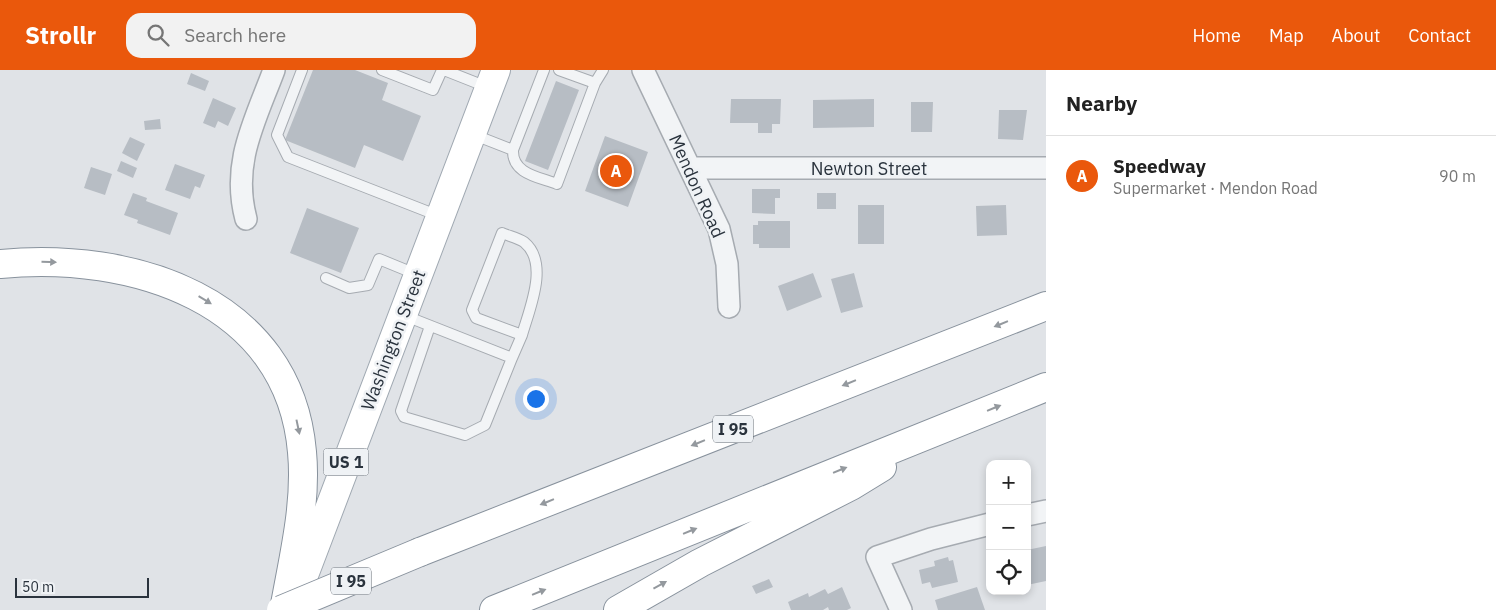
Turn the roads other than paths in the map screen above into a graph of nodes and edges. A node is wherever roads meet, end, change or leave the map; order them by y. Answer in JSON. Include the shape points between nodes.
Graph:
{"nodes":[{"id":1,"x":274,"y":70,"type":"edge"},
{"id":2,"x":302,"y":70,"type":"edge"},
{"id":3,"x":382,"y":70,"type":"edge"},
{"id":4,"x":443,"y":70,"type":"edge"},
{"id":5,"x":544,"y":70,"type":"edge"},
{"id":6,"x":559,"y":70,"type":"edge"},
{"id":7,"x":603,"y":70,"type":"edge"},
{"id":8,"x":643,"y":70,"type":"edge"},
{"id":9,"x":492,"y":79,"type":"edge"},
{"id":10,"x":595,"y":83,"type":"junction"},
{"id":11,"x":471,"y":134,"type":"junction"},
{"id":12,"x":513,"y":150,"type":"junction"},
{"id":13,"x":691,"y":168,"type":"junction"},
{"id":14,"x":1046,"y":168,"type":"edge"},
{"id":15,"x":440,"y":217,"type":"junction"},
{"id":16,"x":246,"y":219,"type":"dead end"},
{"id":17,"x":0,"y":264,"type":"edge"},
{"id":18,"x":418,"y":275,"type":"junction"},
{"id":19,"x":326,"y":278,"type":"dead end"},
{"id":20,"x":1046,"y":306,"type":"edge"},
{"id":21,"x":729,"y":307,"type":"dead end"},
{"id":22,"x":402,"y":315,"type":"junction"},
{"id":23,"x":430,"y":326,"type":"junction"},
{"id":24,"x":522,"y":335,"type":"junction"},
{"id":25,"x":512,"y":358,"type":"junction"},
{"id":26,"x":1046,"y":387,"type":"edge"},
{"id":27,"x":948,"y":426,"type":"junction"},
{"id":28,"x":1046,"y":510,"type":"edge"},
{"id":29,"x":1031,"y":514,"type":"edge"},
{"id":30,"x":986,"y":525,"type":"edge"},
{"id":31,"x":282,"y":610,"type":"edge"},
{"id":32,"x":290,"y":610,"type":"edge"},
{"id":33,"x":494,"y":610,"type":"edge"},
{"id":34,"x":618,"y":610,"type":"edge"},
{"id":35,"x":901,"y":610,"type":"edge"}],
"edges":[{"from":1,"to":16,"type":"street","via":[[243,155],[240,187]]},
{"from":2,"to":15,"type":"lane","via":[[277,135],[288,157]]},
{"from":3,"to":4,"type":"lane","via":[[434,90]]},
{"from":4,"to":9,"type":"lane"},
{"from":5,"to":12,"type":"lane"},
{"from":6,"to":10,"type":"lane"},
{"from":7,"to":10,"type":"lane"},
{"from":8,"to":13,"type":"street","name":"Mendon Road"},
{"from":9,"to":11,"type":"main road","name":"Washington Street","number":"US 1"},
{"from":10,"to":12,"type":"lane","via":[[557,184],[520,169],[514,161]]},
{"from":11,"to":12,"type":"lane"},
{"from":11,"to":15,"type":"main road","name":"Washington Street","number":"US 1"},
{"from":13,"to":14,"type":"street","name":"Newton Street"},
{"from":13,"to":21,"type":"street","name":"Mendon Road","via":[[723,240]]},
{"from":15,"to":18,"type":"main road","name":"Washington Street","number":"US 1"},
{"from":17,"to":31,"type":"main road","one_way":true,"via":[[35,261],[83,264],[169,283],[223,312],[264,352],[295,412],[302,452],[300,511]]},
{"from":18,"to":19,"type":"lane","via":[[379,259],[368,285],[349,288]]},
{"from":18,"to":22,"type":"main road","name":"Washington Street","number":"US 1"},
{"from":20,"to":31,"type":"main road","number":"I 95","one_way":true,"bridge":true,"via":[[420,552]]},
{"from":22,"to":23,"type":"lane"},
{"from":22,"to":32,"type":"main road","name":"Washington Street","number":"US 1"},
{"from":23,"to":25,"type":"lane"},
{"from":23,"to":25,"type":"lane","via":[[401,412],[404,417],[465,435],[485,426]]},
{"from":24,"to":24,"type":"lane","via":[[476,318],[472,310],[502,233],[524,243],[537,268]]},
{"from":24,"to":25,"type":"lane"},
{"from":27,"to":26,"type":"main road","one_way":true},
{"from":33,"to":27,"type":"main road","one_way":true},
{"from":34,"to":27,"type":"main road","one_way":true,"via":[[700,563],[851,486]]},
{"from":28,"to":29,"type":"street"},
{"from":30,"to":35,"type":"street","via":[[877,557]]}]}
